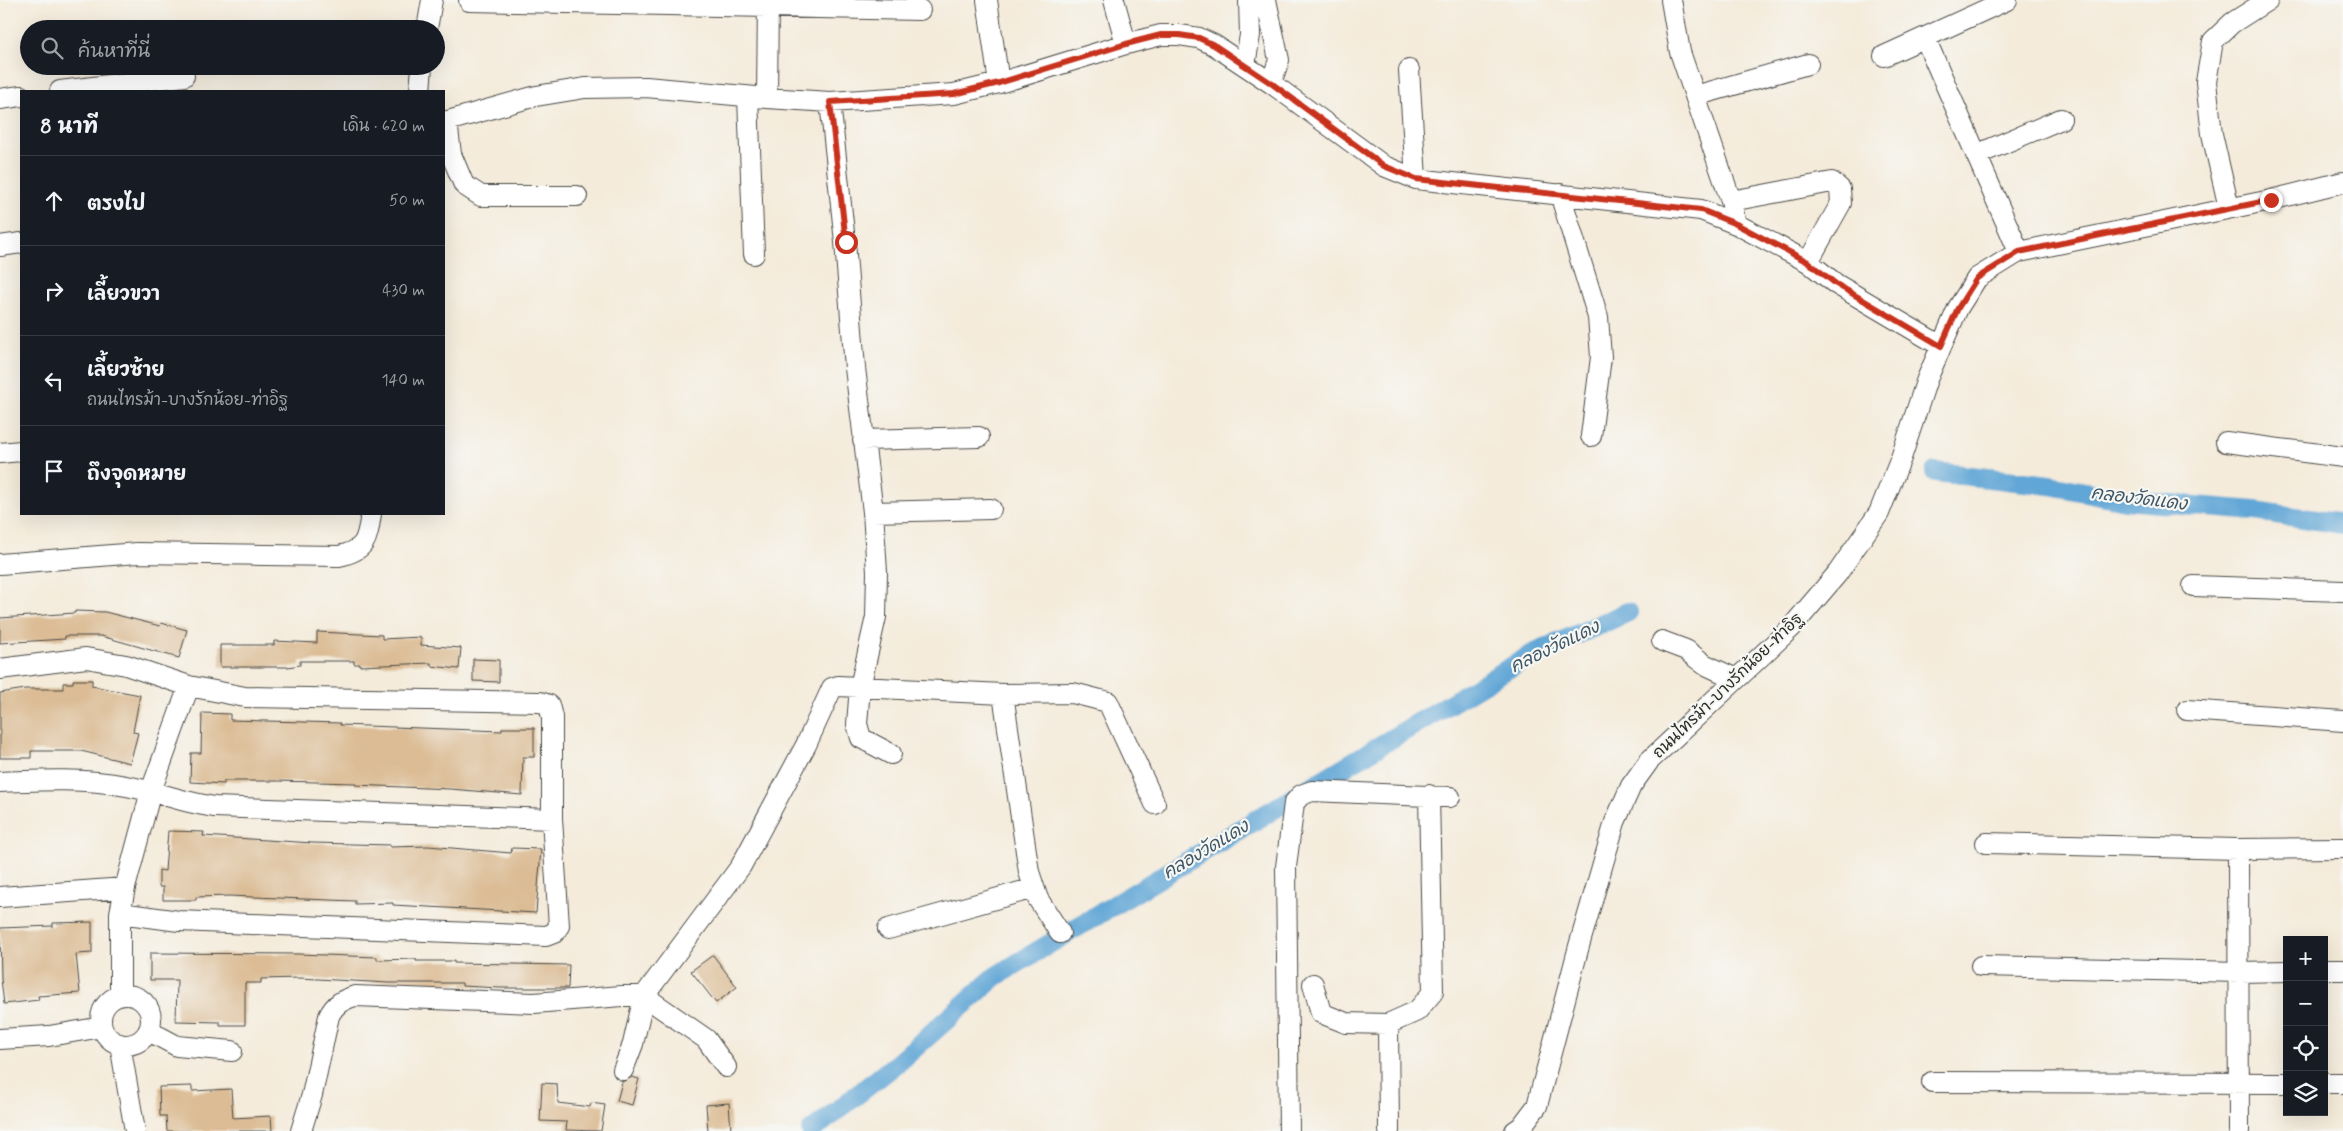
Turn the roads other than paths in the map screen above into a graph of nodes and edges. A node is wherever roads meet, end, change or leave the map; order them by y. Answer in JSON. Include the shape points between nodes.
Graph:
{"nodes":[{"id":1,"x":424,"y":0,"type":"edge"},
{"id":2,"x":432,"y":0,"type":"edge"},
{"id":3,"x":987,"y":0,"type":"edge"},
{"id":4,"x":1114,"y":0,"type":"edge"},
{"id":5,"x":1249,"y":0,"type":"edge"},
{"id":6,"x":1266,"y":0,"type":"edge"},
{"id":7,"x":1671,"y":0,"type":"edge"},
{"id":8,"x":2007,"y":0,"type":"edge"},
{"id":9,"x":2268,"y":0,"type":"edge"},
{"id":10,"x":469,"y":1,"type":"edge"},
{"id":11,"x":768,"y":4,"type":"edge"},
{"id":12,"x":920,"y":10,"type":"dead end"},
{"id":13,"x":429,"y":20,"type":"edge"},
{"id":14,"x":1925,"y":38,"type":"junction"},
{"id":15,"x":1126,"y":44,"type":"junction"},
{"id":16,"x":1884,"y":56,"type":"dead end"},
{"id":17,"x":1808,"y":64,"type":"dead end"},
{"id":18,"x":1245,"y":65,"type":"junction"},
{"id":19,"x":1409,"y":70,"type":"dead end"},
{"id":20,"x":421,"y":75,"type":"edge"},
{"id":21,"x":184,"y":76,"type":"dead end"},
{"id":22,"x":999,"y":83,"type":"junction"},
{"id":23,"x":1271,"y":83,"type":"junction"},
{"id":24,"x":68,"y":90,"type":"edge"},
{"id":25,"x":420,"y":90,"type":"edge"},
{"id":26,"x":20,"y":96,"type":"edge"},
{"id":27,"x":1695,"y":96,"type":"junction"},
{"id":28,"x":758,"y":97,"type":"junction"},
{"id":29,"x":0,"y":99,"type":"edge"},
{"id":30,"x":830,"y":102,"type":"junction"},
{"id":31,"x":2061,"y":119,"type":"dead end"},
{"id":32,"x":445,"y":121,"type":"edge"},
{"id":33,"x":1976,"y":155,"type":"junction"},
{"id":34,"x":1416,"y":179,"type":"junction"},
{"id":35,"x":2343,"y":182,"type":"edge"},
{"id":36,"x":1560,"y":194,"type":"junction"},
{"id":37,"x":577,"y":196,"type":"dead end"},
{"id":38,"x":1731,"y":202,"type":"junction"},
{"id":39,"x":2229,"y":208,"type":"junction"},
{"id":40,"x":1736,"y":224,"type":"junction"},
{"id":41,"x":20,"y":243,"type":"edge"},
{"id":42,"x":0,"y":246,"type":"edge"},
{"id":43,"x":2019,"y":252,"type":"junction"},
{"id":44,"x":754,"y":254,"type":"dead end"},
{"id":45,"x":1808,"y":262,"type":"junction"},
{"id":46,"x":1941,"y":346,"type":"junction"},
{"id":47,"x":1591,"y":436,"type":"dead end"},
{"id":48,"x":979,"y":437,"type":"dead end"},
{"id":49,"x":863,"y":440,"type":"junction"},
{"id":50,"x":2226,"y":442,"type":"dead end"},
{"id":51,"x":20,"y":451,"type":"edge"},
{"id":52,"x":0,"y":453,"type":"edge"},
{"id":53,"x":2343,"y":457,"type":"edge"},
{"id":54,"x":990,"y":509,"type":"dead end"},
{"id":55,"x":874,"y":512,"type":"junction"},
{"id":56,"x":371,"y":515,"type":"edge"},
{"id":57,"x":0,"y":564,"type":"edge"},
{"id":58,"x":2193,"y":586,"type":"dead end"},
{"id":59,"x":2343,"y":591,"type":"edge"},
{"id":60,"x":1662,"y":641,"type":"dead end"},
{"id":61,"x":0,"y":669,"type":"edge"},
{"id":62,"x":1736,"y":679,"type":"junction"},
{"id":63,"x":189,"y":686,"type":"junction"},
{"id":64,"x":860,"y":687,"type":"junction"},
{"id":65,"x":1003,"y":694,"type":"junction"},
{"id":66,"x":2186,"y":710,"type":"dead end"},
{"id":67,"x":2343,"y":721,"type":"edge"},
{"id":68,"x":890,"y":754,"type":"dead end"},
{"id":69,"x":0,"y":782,"type":"edge"},
{"id":70,"x":151,"y":791,"type":"junction"},
{"id":71,"x":1429,"y":795,"type":"junction"},
{"id":72,"x":1450,"y":798,"type":"dead end"},
{"id":73,"x":1155,"y":804,"type":"dead end"},
{"id":74,"x":552,"y":819,"type":"junction"},
{"id":75,"x":1986,"y":843,"type":"dead end"},
{"id":76,"x":2343,"y":848,"type":"edge"},
{"id":77,"x":2238,"y":849,"type":"junction"},
{"id":78,"x":125,"y":888,"type":"junction"},
{"id":79,"x":1034,"y":888,"type":"junction"},
{"id":80,"x":0,"y":897,"type":"edge"},
{"id":81,"x":120,"y":913,"type":"junction"},
{"id":82,"x":888,"y":929,"type":"dead end"},
{"id":83,"x":1060,"y":933,"type":"dead end"},
{"id":84,"x":1981,"y":966,"type":"dead end"},
{"id":85,"x":2328,"y":970,"type":"edge"},
{"id":86,"x":2343,"y":970,"type":"edge"},
{"id":87,"x":2283,"y":971,"type":"edge"},
{"id":88,"x":2240,"y":972,"type":"junction"},
{"id":89,"x":1313,"y":984,"type":"dead end"},
{"id":90,"x":120,"y":996,"type":"junction"},
{"id":91,"x":644,"y":996,"type":"junction"},
{"id":92,"x":1388,"y":1024,"type":"junction"},
{"id":93,"x":102,"y":1027,"type":"junction"},
{"id":94,"x":148,"y":1031,"type":"junction"},
{"id":95,"x":0,"y":1039,"type":"edge"},
{"id":96,"x":120,"y":1044,"type":"junction"},
{"id":97,"x":232,"y":1050,"type":"dead end"},
{"id":98,"x":726,"y":1067,"type":"dead end"},
{"id":99,"x":623,"y":1070,"type":"dead end"},
{"id":100,"x":1932,"y":1082,"type":"dead end"},
{"id":101,"x":2239,"y":1083,"type":"junction"},
{"id":102,"x":2283,"y":1083,"type":"edge"},
{"id":103,"x":2328,"y":1083,"type":"edge"},
{"id":104,"x":2343,"y":1083,"type":"edge"},
{"id":105,"x":135,"y":1131,"type":"edge"},
{"id":106,"x":301,"y":1131,"type":"edge"},
{"id":107,"x":1289,"y":1131,"type":"edge"},
{"id":108,"x":1388,"y":1131,"type":"edge"},
{"id":109,"x":1515,"y":1131,"type":"edge"},
{"id":110,"x":2239,"y":1131,"type":"edge"}],
"edges":[{"from":1,"to":2,"type":"street"},
{"from":2,"to":13,"type":"street"},
{"from":3,"to":22,"type":"street"},
{"from":4,"to":15,"type":"street"},
{"from":5,"to":18,"type":"street","via":[[1250,35]]},
{"from":6,"to":23,"type":"street","via":[[1279,60]]},
{"from":7,"to":27,"type":"street","via":[[1680,52]]},
{"from":8,"to":14,"type":"street"},
{"from":9,"to":39,"type":"street","via":[[2232,23],[2213,41],[2206,82],[2212,134]]},
{"from":10,"to":11,"type":"street"},
{"from":11,"to":12,"type":"street"},
{"from":11,"to":28,"type":"street"},
{"from":14,"to":16,"type":"street"},
{"from":14,"to":33,"type":"street"},
{"from":15,"to":18,"type":"street","via":[[1161,35],[1199,38]]},
{"from":15,"to":22,"type":"street"},
{"from":17,"to":27,"type":"street"},
{"from":18,"to":23,"type":"street"},
{"from":19,"to":34,"type":"street"},
{"from":20,"to":25,"type":"street"},
{"from":21,"to":24,"type":"street"},
{"from":22,"to":30,"type":"street","via":[[954,94]]},
{"from":23,"to":34,"type":"street","via":[[1384,166]]},
{"from":26,"to":29,"type":"street"},
{"from":27,"to":38,"type":"street"},
{"from":28,"to":30,"type":"street"},
{"from":28,"to":32,"type":"street","via":[[646,87],[585,88],[536,96]]},
{"from":28,"to":44,"type":"street"},
{"from":30,"to":49,"type":"street"},
{"from":31,"to":33,"type":"street"},
{"from":32,"to":37,"type":"street","via":[[451,154],[464,185],[481,196]]},
{"from":33,"to":43,"type":"street"},
{"from":34,"to":36,"type":"street"},
{"from":35,"to":39,"type":"street","name":"ถนนไทรม้า-บางรักน้อย-ท่าอิฐ"},
{"from":36,"to":40,"type":"street","via":[[1701,210]]},
{"from":36,"to":47,"type":"street","via":[[1598,317],[1602,357]]},
{"from":38,"to":40,"type":"street"},
{"from":38,"to":45,"type":"street","via":[[1832,182],[1840,189],[1841,203]]},
{"from":39,"to":43,"type":"street","name":"ถนนไทรม้า-บางรักน้อย-ท่าอิฐ"},
{"from":40,"to":45,"type":"street"},
{"from":41,"to":42,"type":"street"},
{"from":43,"to":46,"type":"street","name":"ถนนไทรม้า-บางรักน้อย-ท่าอิฐ","via":[[1977,278],[1958,308]]},
{"from":45,"to":46,"type":"street","via":[[1836,284]]},
{"from":46,"to":62,"type":"street","name":"ถนนไทรม้า-บางรักน้อย-ท่าอิฐ","via":[[1879,513],[1838,574],[1803,614]]},
{"from":48,"to":49,"type":"street"},
{"from":49,"to":55,"type":"street"},
{"from":50,"to":53,"type":"street"},
{"from":51,"to":52,"type":"street"},
{"from":54,"to":55,"type":"street"},
{"from":55,"to":64,"type":"street","via":[[876,617]]},
{"from":56,"to":57,"type":"street","via":[[361,548],[339,556],[137,553]]},
{"from":58,"to":59,"type":"street"},
{"from":60,"to":62,"type":"street","via":[[1686,650],[1704,664]]},
{"from":61,"to":63,"type":"street","via":[[86,658],[126,664]]},
{"from":62,"to":109,"type":"street","name":"ถนนไทรม้า-บางรักน้อย-ท่าอิฐ","via":[[1649,761],[1631,786],[1615,822],[1537,1106]]},
{"from":63,"to":70,"type":"street"},
{"from":63,"to":74,"type":"street","via":[[245,697],[540,702],[548,705],[552,717]]},
{"from":64,"to":65,"type":"street"},
{"from":64,"to":68,"type":"street","via":[[859,734]]},
{"from":64,"to":91,"type":"street","via":[[832,688],[806,745],[741,866]]},
{"from":65,"to":73,"type":"street","via":[[1073,693],[1108,702]]},
{"from":65,"to":79,"type":"street"},
{"from":66,"to":67,"type":"street"},
{"from":69,"to":70,"type":"street","via":[[88,781]]},
{"from":70,"to":74,"type":"street","via":[[215,808]]},
{"from":70,"to":78,"type":"street"},
{"from":71,"to":72,"type":"street"},
{"from":71,"to":92,"type":"street","via":[[1433,992],[1417,1011]]},
{"from":71,"to":107,"type":"street","via":[[1312,791],[1301,795],[1294,803],[1286,867]]},
{"from":74,"to":81,"type":"street","via":[[559,926],[546,936],[179,921]]},
{"from":75,"to":77,"type":"street"},
{"from":76,"to":77,"type":"street"},
{"from":77,"to":88,"type":"street"},
{"from":78,"to":80,"type":"street"},
{"from":78,"to":81,"type":"street"},
{"from":79,"to":82,"type":"street"},
{"from":79,"to":83,"type":"street"},
{"from":81,"to":90,"type":"street"},
{"from":84,"to":88,"type":"street"},
{"from":85,"to":86,"type":"street"},
{"from":87,"to":88,"type":"street"},
{"from":88,"to":101,"type":"street"},
{"from":89,"to":92,"type":"street","via":[[1321,1013],[1346,1023]]},
{"from":90,"to":93,"type":"street","via":[[112,999],[103,1011]]},
{"from":90,"to":94,"type":"street","via":[[134,996],[146,1004],[151,1017]]},
{"from":91,"to":98,"type":"street","via":[[706,1039]]},
{"from":91,"to":99,"type":"street","via":[[633,1044]]},
{"from":91,"to":106,"type":"street","via":[[534,1003],[373,996],[344,999],[334,1006],[329,1016]]},
{"from":92,"to":108,"type":"street"},
{"from":93,"to":95,"type":"street","via":[[49,1036]]},
{"from":93,"to":96,"type":"street"},
{"from":94,"to":96,"type":"street","via":[[136,1042]]},
{"from":94,"to":97,"type":"street","via":[[177,1046]]},
{"from":96,"to":105,"type":"street"},
{"from":100,"to":101,"type":"street"},
{"from":101,"to":102,"type":"street"},
{"from":101,"to":110,"type":"street"},
{"from":103,"to":104,"type":"street"}]}
